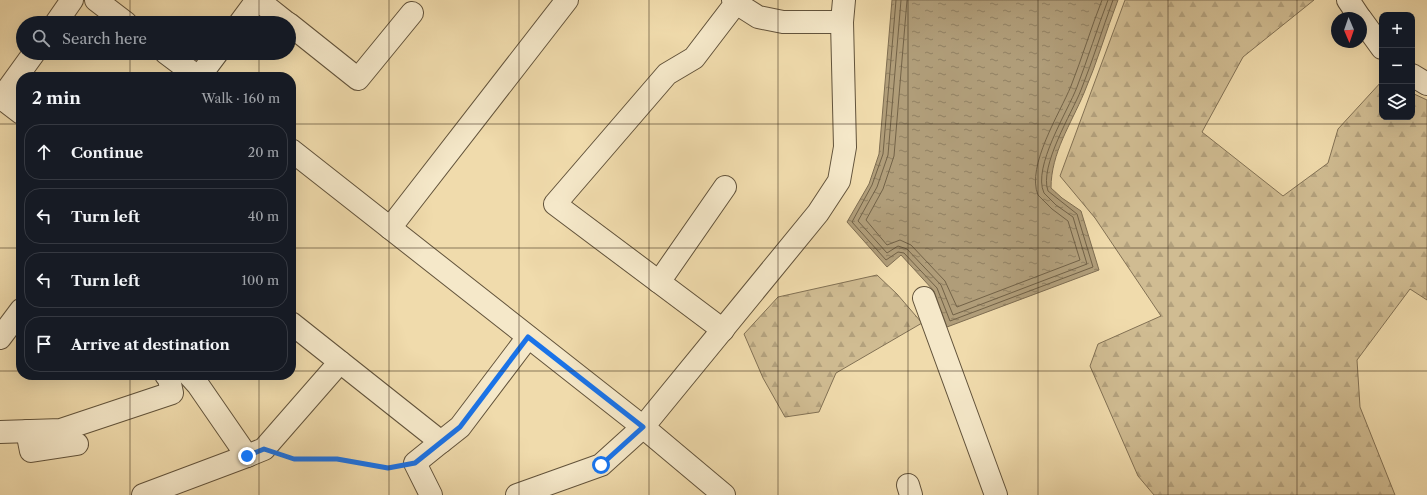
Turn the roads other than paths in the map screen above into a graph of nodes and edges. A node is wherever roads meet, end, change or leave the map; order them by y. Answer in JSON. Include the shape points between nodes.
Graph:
{"nodes":[{"id":1,"x":72,"y":0,"type":"edge"},
{"id":2,"x":96,"y":0,"type":"edge"},
{"id":3,"x":258,"y":0,"type":"edge"},
{"id":4,"x":567,"y":0,"type":"edge"},
{"id":5,"x":844,"y":0,"type":"edge"},
{"id":6,"x":1348,"y":0,"type":"edge"},
{"id":7,"x":734,"y":1,"type":"edge"},
{"id":8,"x":1356,"y":12,"type":"edge"},
{"id":9,"x":412,"y":13,"type":"dead end"},
{"id":10,"x":61,"y":16,"type":"edge"},
{"id":11,"x":117,"y":16,"type":"edge"},
{"id":12,"x":245,"y":16,"type":"edge"},
{"id":13,"x":278,"y":16,"type":"edge"},
{"id":14,"x":842,"y":22,"type":"junction"},
{"id":15,"x":1367,"y":28,"type":"edge"},
{"id":16,"x":296,"y":30,"type":"edge"},
{"id":17,"x":1379,"y":44,"type":"edge"},
{"id":18,"x":29,"y":60,"type":"edge"},
{"id":19,"x":175,"y":60,"type":"edge"},
{"id":20,"x":211,"y":60,"type":"edge"},
{"id":21,"x":20,"y":72,"type":"edge"},
{"id":22,"x":191,"y":72,"type":"edge"},
{"id":23,"x":202,"y":72,"type":"edge"},
{"id":24,"x":16,"y":77,"type":"edge"},
{"id":25,"x":1415,"y":77,"type":"edge"},
{"id":26,"x":1427,"y":84,"type":"edge"},
{"id":27,"x":0,"y":99,"type":"edge"},
{"id":28,"x":16,"y":110,"type":"edge"},
{"id":29,"x":296,"y":154,"type":"edge"},
{"id":30,"x":725,"y":187,"type":"dead end"},
{"id":31,"x":390,"y":228,"type":"junction"},
{"id":32,"x":659,"y":282,"type":"junction"},
{"id":33,"x":924,"y":298,"type":"dead end"},
{"id":34,"x":16,"y":317,"type":"edge"},
{"id":35,"x":296,"y":327,"type":"edge"},
{"id":36,"x":723,"y":330,"type":"junction"},
{"id":37,"x":528,"y":337,"type":"junction"},
{"id":38,"x":0,"y":338,"type":"edge"},
{"id":39,"x":340,"y":362,"type":"junction"},
{"id":40,"x":169,"y":380,"type":"edge"},
{"id":41,"x":194,"y":380,"type":"edge"},
{"id":42,"x":643,"y":427,"type":"junction"},
{"id":43,"x":27,"y":431,"type":"junction"},
{"id":44,"x":0,"y":432,"type":"edge"},
{"id":45,"x":441,"y":442,"type":"junction"},
{"id":46,"x":77,"y":444,"type":"dead end"},
{"id":47,"x":256,"y":453,"type":"junction"},
{"id":48,"x":153,"y":493,"type":"edge"},
{"id":49,"x":431,"y":495,"type":"edge"},
{"id":50,"x":517,"y":495,"type":"edge"},
{"id":51,"x":724,"y":495,"type":"edge"},
{"id":52,"x":996,"y":495,"type":"edge"}],
"edges":[{"from":1,"to":10,"type":"street"},
{"from":2,"to":11,"type":"street"},
{"from":3,"to":12,"type":"street"},
{"from":3,"to":13,"type":"street"},
{"from":4,"to":31,"type":"street"},
{"from":5,"to":14,"type":"street"},
{"from":6,"to":8,"type":"street"},
{"from":7,"to":14,"type":"street","via":[[758,17],[784,22]]},
{"from":7,"to":32,"type":"street","via":[[694,58],[666,74],[556,204]]},
{"from":9,"to":16,"type":"street","via":[[358,79]]},
{"from":14,"to":36,"type":"street","via":[[845,147],[838,181],[818,214]]},
{"from":15,"to":17,"type":"street"},
{"from":18,"to":21,"type":"street"},
{"from":19,"to":22,"type":"street"},
{"from":20,"to":23,"type":"street"},
{"from":24,"to":27,"type":"street"},
{"from":25,"to":26,"type":"street"},
{"from":27,"to":28,"type":"street"},
{"from":29,"to":31,"type":"street"},
{"from":30,"to":32,"type":"street"},
{"from":31,"to":37,"type":"street"},
{"from":32,"to":36,"type":"street"},
{"from":33,"to":52,"type":"street"},
{"from":34,"to":38,"type":"street"},
{"from":35,"to":39,"type":"street"},
{"from":36,"to":42,"type":"street"},
{"from":37,"to":42,"type":"street"},
{"from":37,"to":45,"type":"street","via":[[460,427]]},
{"from":39,"to":45,"type":"street"},
{"from":39,"to":47,"type":"street"},
{"from":40,"to":43,"type":"street","via":[[172,393],[62,430]]},
{"from":41,"to":47,"type":"street"},
{"from":42,"to":50,"type":"street","via":[[601,465]]},
{"from":42,"to":51,"type":"street"},
{"from":43,"to":44,"type":"street"},
{"from":43,"to":46,"type":"street","via":[[31,451]]},
{"from":45,"to":49,"type":"street","via":[[415,463]]},
{"from":47,"to":48,"type":"street"}]}
